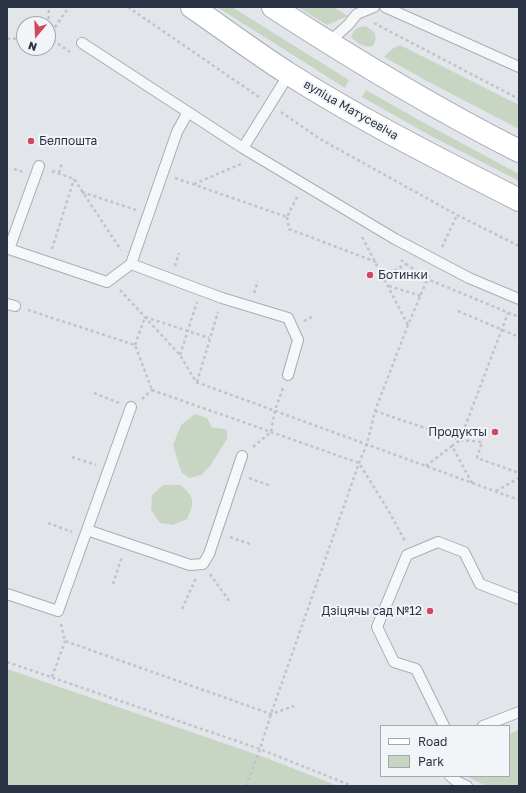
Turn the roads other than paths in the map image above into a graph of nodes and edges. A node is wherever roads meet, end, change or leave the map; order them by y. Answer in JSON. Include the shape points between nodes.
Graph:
{"nodes":[{"id":1,"x":192,"y":7,"type":"edge"},
{"id":2,"x":273,"y":7,"type":"edge"},
{"id":3,"x":374,"y":7,"type":"edge"},
{"id":4,"x":384,"y":7,"type":"edge"},
{"id":5,"x":82,"y":43,"type":"dead end"},
{"id":6,"x":328,"y":43,"type":"junction"},
{"id":7,"x":519,"y":67,"type":"edge"},
{"id":8,"x":289,"y":74,"type":"junction"},
{"id":9,"x":188,"y":112,"type":"junction"},
{"id":10,"x":243,"y":148,"type":"junction"},
{"id":11,"x":519,"y":151,"type":"edge"},
{"id":12,"x":39,"y":166,"type":"road end"},
{"id":13,"x":519,"y":200,"type":"edge"},
{"id":14,"x":131,"y":264,"type":"junction"},
{"id":15,"x":519,"y":299,"type":"edge"},
{"id":16,"x":288,"y":375,"type":"road end"},
{"id":17,"x":131,"y":408,"type":"road end"},
{"id":18,"x":242,"y":456,"type":"road end"},
{"id":19,"x":86,"y":533,"type":"junction"},
{"id":20,"x":7,"y":594,"type":"edge"},
{"id":21,"x":519,"y":599,"type":"edge"},
{"id":22,"x":519,"y":712,"type":"edge"},
{"id":23,"x":444,"y":725,"type":"edge"},
{"id":24,"x":486,"y":725,"type":"edge"},
{"id":25,"x":451,"y":777,"type":"edge"},
{"id":26,"x":467,"y":786,"type":"edge"}],
"edges":[{"from":1,"to":8,"type":"main road","name":"вуліца Матусевіча"},
{"from":2,"to":6,"type":"main road"},
{"from":3,"to":6,"type":"lane","via":[[357,14]]},
{"from":4,"to":7,"type":"lane"},
{"from":5,"to":9,"type":"lane"},
{"from":6,"to":11,"type":"main road","via":[[434,106]]},
{"from":8,"to":10,"type":"lane"},
{"from":8,"to":13,"type":"main road","name":"вуліца Матусевіча","via":[[407,143]]},
{"from":9,"to":10,"type":"lane"},
{"from":9,"to":14,"type":"lane","via":[[176,132]]},
{"from":10,"to":15,"type":"lane","via":[[395,239],[469,278]]},
{"from":12,"to":14,"type":"lane","via":[[9,249],[107,282]]},
{"from":14,"to":16,"type":"lane","via":[[222,298],[288,318],[298,340]]},
{"from":17,"to":19,"type":"lane"},
{"from":18,"to":19,"type":"lane","via":[[209,554],[203,564],[190,565],[127,543]]},
{"from":19,"to":20,"type":"lane","via":[[58,611]]},
{"from":21,"to":23,"type":"lane","via":[[480,584],[464,552],[438,542],[407,555],[377,627],[394,662],[416,669]]},
{"from":22,"to":24,"type":"lane"},
{"from":25,"to":26,"type":"lane"}]}
